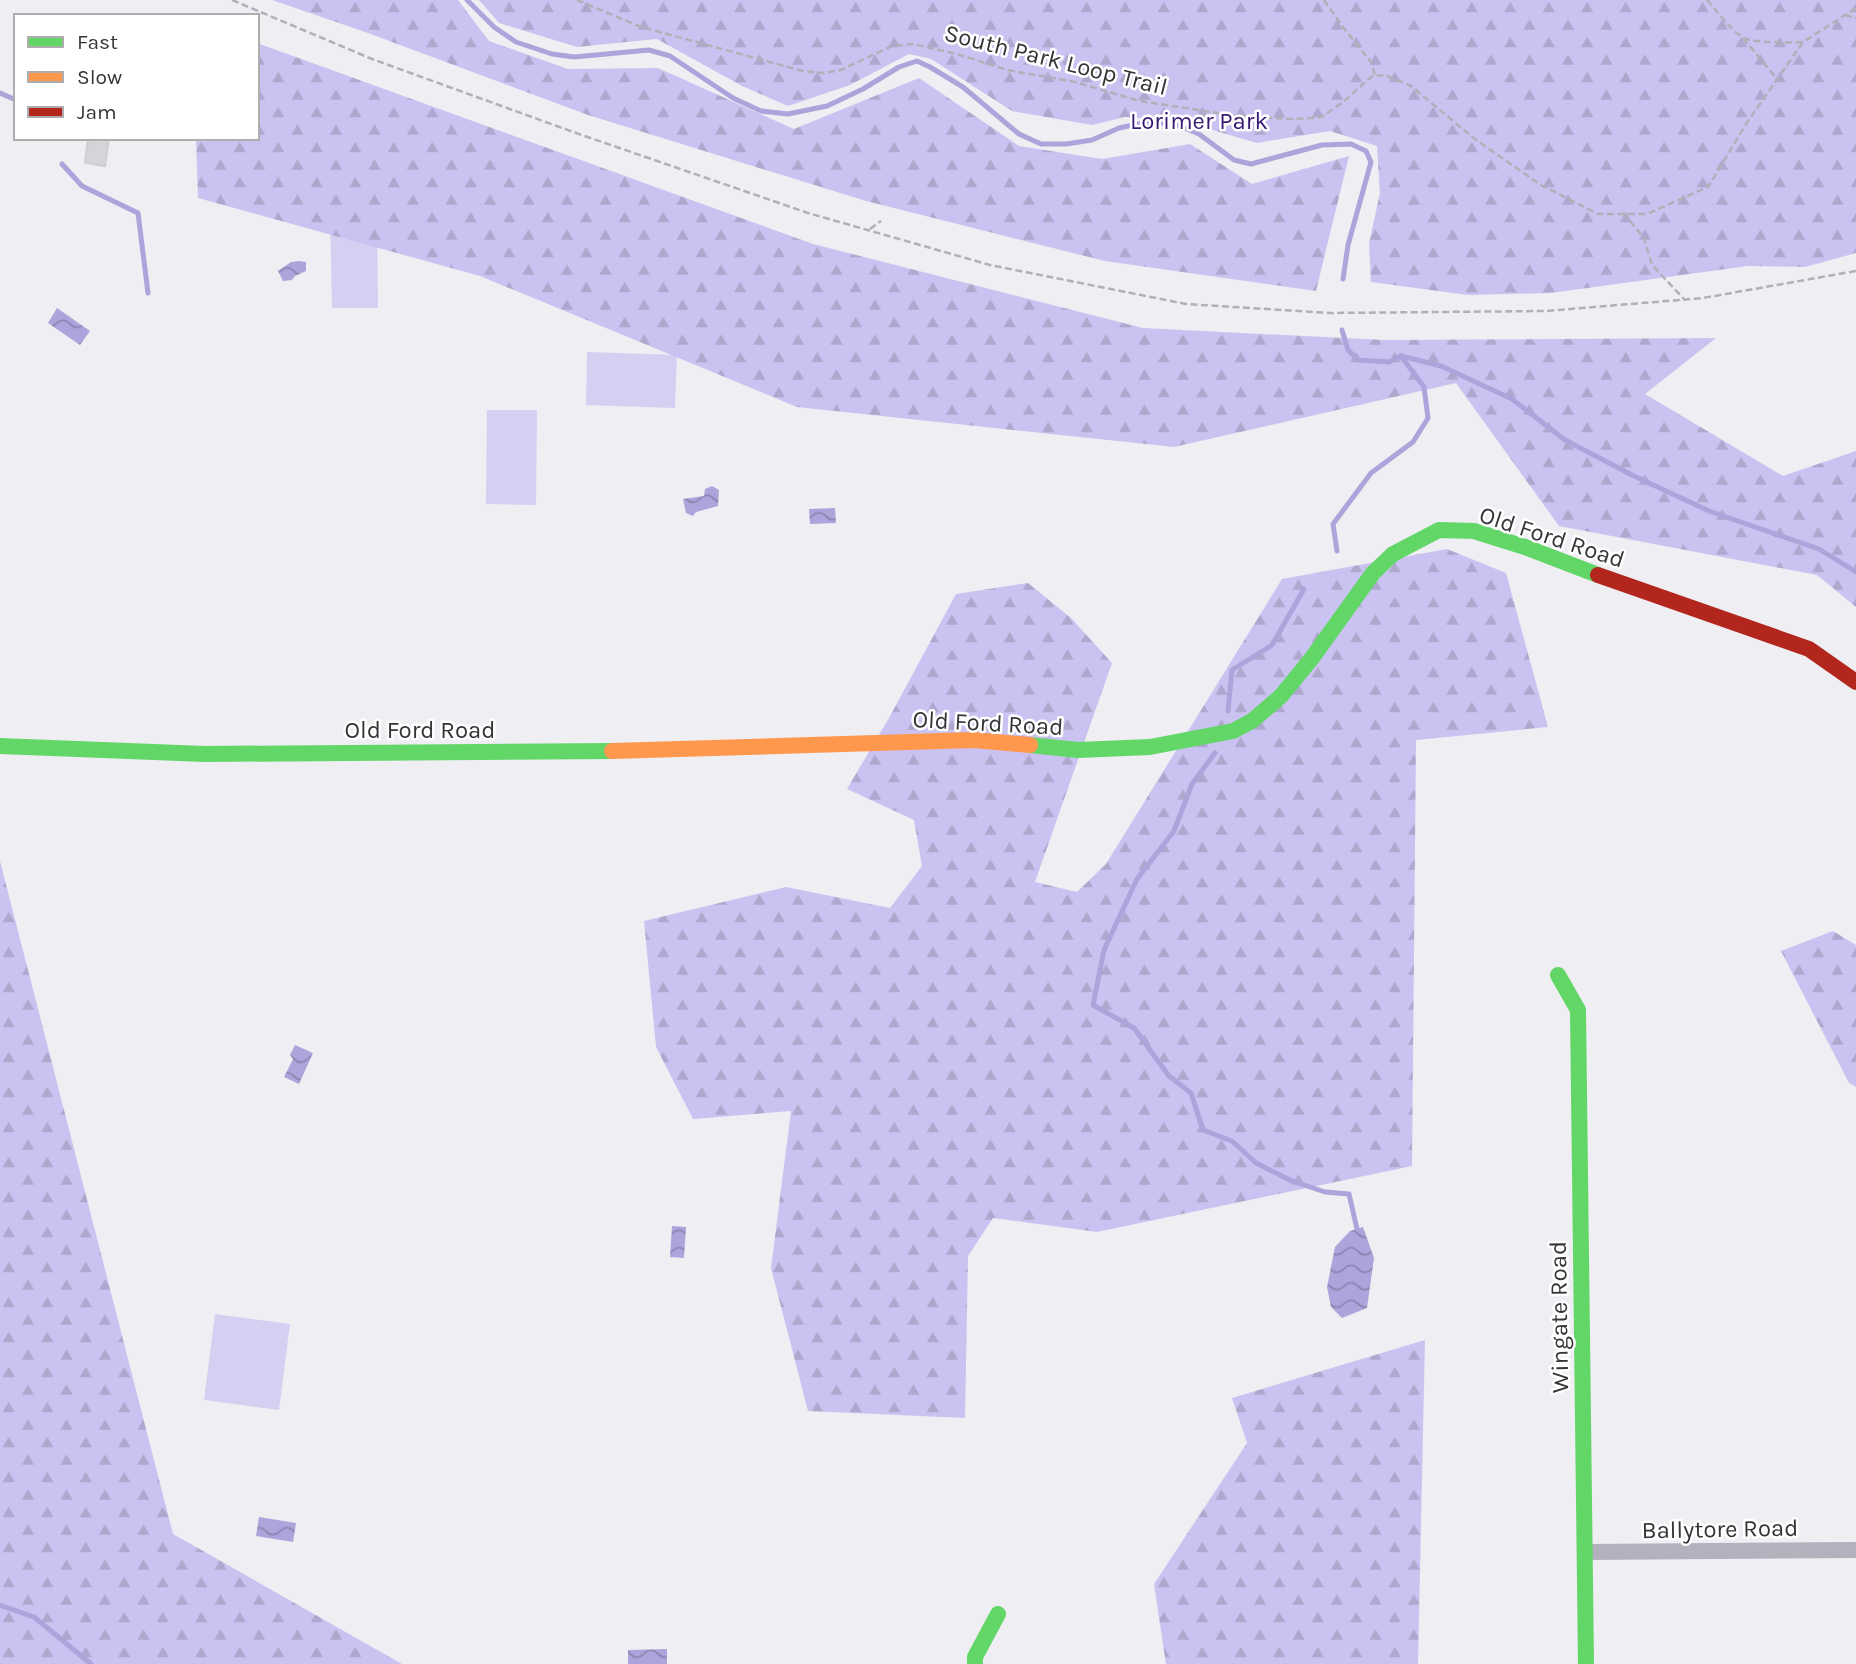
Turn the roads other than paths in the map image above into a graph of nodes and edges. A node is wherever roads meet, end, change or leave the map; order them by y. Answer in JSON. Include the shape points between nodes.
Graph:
{"nodes":[{"id":1,"x":1856,"y":682,"type":"edge"},
{"id":2,"x":0,"y":746,"type":"edge"},
{"id":3,"x":1558,"y":975,"type":"dead end"},
{"id":4,"x":1856,"y":1550,"type":"edge"},
{"id":5,"x":1585,"y":1552,"type":"junction"},
{"id":6,"x":998,"y":1614,"type":"dead end"},
{"id":7,"x":975,"y":1664,"type":"edge"},
{"id":8,"x":1586,"y":1664,"type":"edge"}],
"edges":[{"from":1,"to":2,"type":"street","name":"Old Ford Road","via":[[1809,649],[1525,547],[1474,531],[1439,530],[1393,554],[1373,573],[1281,696],[1252,721],[1233,731],[1150,747],[1079,750],[974,740],[647,751],[205,754]]},
{"from":3,"to":5,"type":"street","name":"Wingate Road","via":[[1578,1010]]},
{"from":4,"to":5,"type":"street","name":"Ballytore Road"},
{"from":5,"to":8,"type":"street","name":"Wingate Road"},
{"from":6,"to":7,"type":"street"}]}
